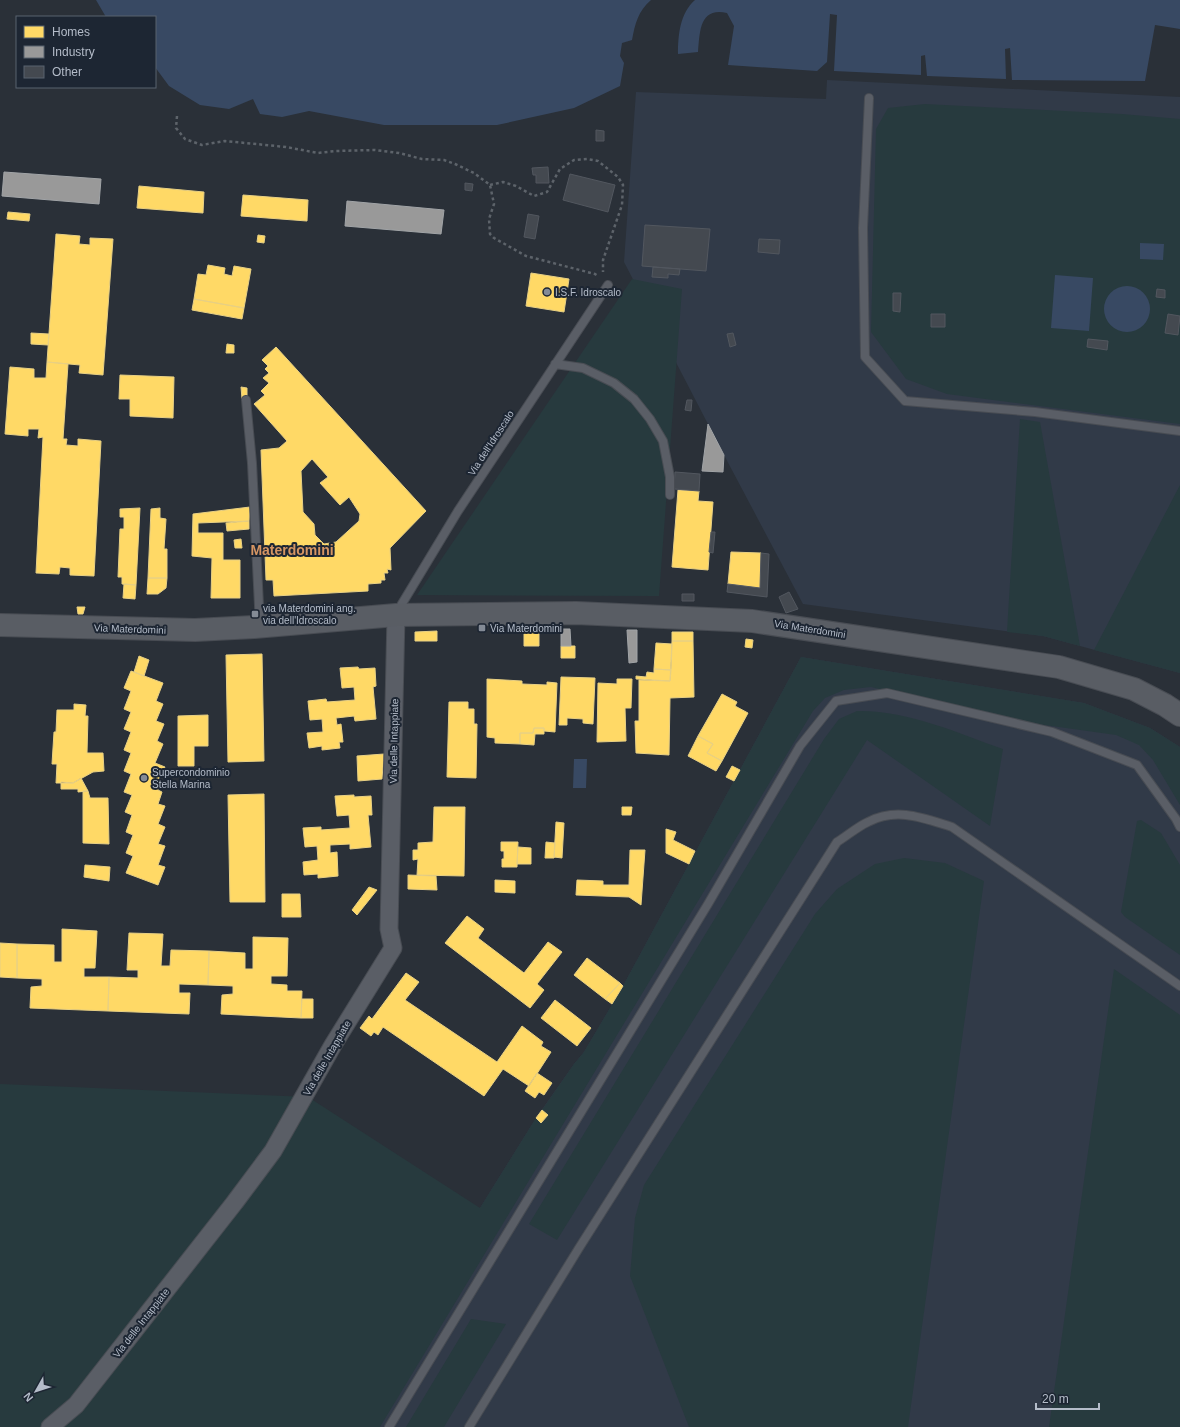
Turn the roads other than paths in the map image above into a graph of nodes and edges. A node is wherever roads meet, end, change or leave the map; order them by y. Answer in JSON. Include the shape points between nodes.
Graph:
{"nodes":[{"id":1,"x":869,"y":98,"type":"dead end"},
{"id":2,"x":605,"y":282,"type":"road end"},
{"id":3,"x":555,"y":364,"type":"junction"},
{"id":4,"x":246,"y":400,"type":"dead end"},
{"id":5,"x":1180,"y":431,"type":"edge"},
{"id":6,"x":670,"y":495,"type":"dead end"},
{"id":7,"x":396,"y":614,"type":"junction"},
{"id":8,"x":0,"y":625,"type":"edge"},
{"id":9,"x":260,"y":627,"type":"junction"},
{"id":10,"x":1180,"y":715,"type":"edge"},
{"id":11,"x":1180,"y":827,"type":"edge"},
{"id":12,"x":1180,"y":986,"type":"edge"},
{"id":13,"x":50,"y":1427,"type":"edge"},
{"id":14,"x":389,"y":1427,"type":"edge"},
{"id":15,"x":469,"y":1427,"type":"edge"}],
"edges":[{"from":1,"to":5,"type":"lane","via":[[863,228],[865,357],[905,401],[1035,412]]},
{"from":2,"to":3,"type":"lane","name":"Via dell'Idroscalo"},
{"from":3,"to":6,"type":"lane","via":[[583,368],[614,383],[634,399],[650,419],[662,441],[670,477]]},
{"from":3,"to":7,"type":"lane","name":"Via dell'Idroscalo","via":[[458,511]]},
{"from":4,"to":9,"type":"lane","via":[[252,463]]},
{"from":7,"to":9,"type":"street","name":"Via Materdomini"},
{"from":7,"to":10,"type":"street","name":"Via Materdomini","via":[[576,613],[752,621],[1059,667],[1134,689]]},
{"from":7,"to":13,"type":"street","name":"Via delle Intappiate","via":[[389,929],[393,948],[333,1045],[273,1151],[76,1405]]},
{"from":8,"to":9,"type":"street","name":"Via Materdomini","via":[[195,630]]},
{"from":11,"to":14,"type":"lane","via":[[1137,765],[1052,732],[887,692],[836,701],[800,746],[708,904]]},
{"from":12,"to":15,"type":"lane","via":[[952,827],[912,815],[887,814],[868,822],[837,842],[583,1241]]}]}
